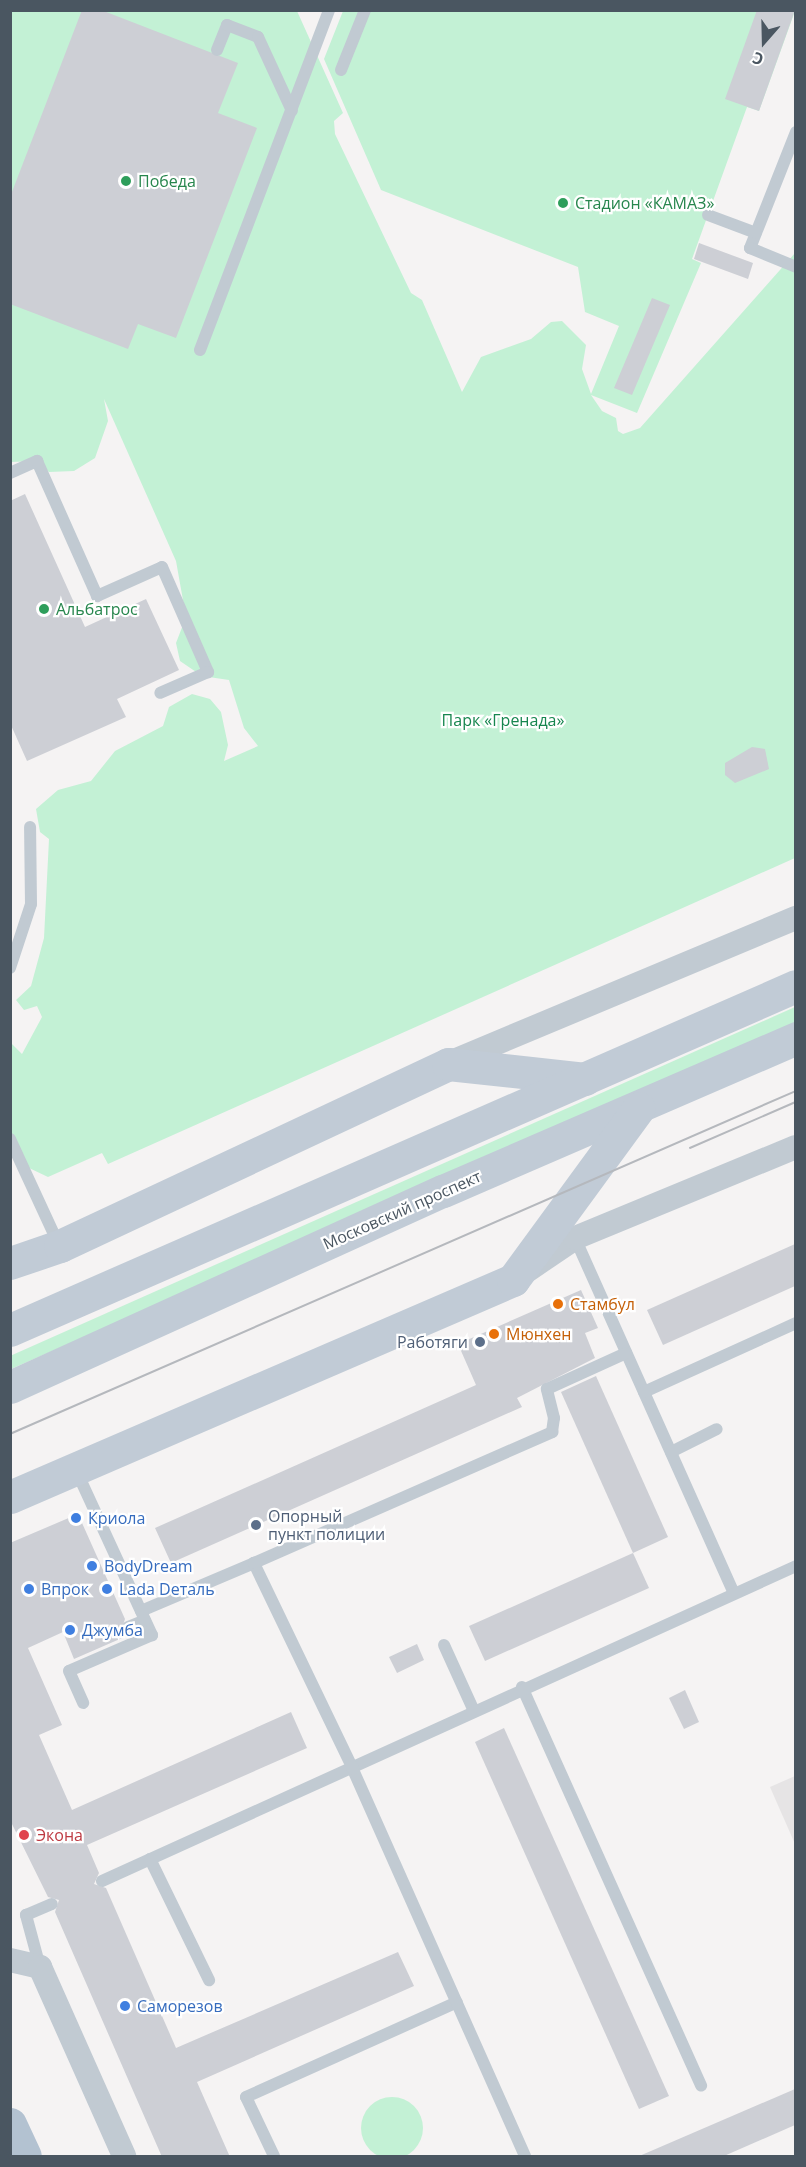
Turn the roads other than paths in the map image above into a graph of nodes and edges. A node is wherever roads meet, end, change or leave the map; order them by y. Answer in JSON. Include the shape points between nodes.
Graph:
{"nodes":[{"id":1,"x":329,"y":10,"type":"edge"},
{"id":2,"x":365,"y":10,"type":"edge"},
{"id":3,"x":218,"y":50,"type":"dead end"},
{"id":4,"x":341,"y":70,"type":"dead end"},
{"id":5,"x":292,"y":111,"type":"junction"},
{"id":6,"x":795,"y":132,"type":"edge"},
{"id":7,"x":708,"y":215,"type":"dead end"},
{"id":8,"x":756,"y":233,"type":"junction"},
{"id":9,"x":795,"y":267,"type":"edge"},
{"id":10,"x":200,"y":350,"type":"dead end"},
{"id":11,"x":10,"y":473,"type":"edge"},
{"id":12,"x":160,"y":693,"type":"dead end"},
{"id":13,"x":30,"y":827,"type":"dead end"},
{"id":14,"x":795,"y":918,"type":"edge"},
{"id":15,"x":10,"y":968,"type":"edge"},
{"id":16,"x":795,"y":986,"type":"edge"},
{"id":17,"x":795,"y":1038,"type":"edge"},
{"id":18,"x":448,"y":1064,"type":"junction"},
{"id":19,"x":587,"y":1079,"type":"junction"},
{"id":20,"x":639,"y":1108,"type":"junction"},
{"id":21,"x":10,"y":1139,"type":"edge"},
{"id":22,"x":795,"y":1147,"type":"edge"},
{"id":23,"x":575,"y":1238,"type":"junction"},
{"id":24,"x":60,"y":1246,"type":"junction"},
{"id":25,"x":10,"y":1263,"type":"edge"},
{"id":26,"x":513,"y":1280,"type":"junction"},
{"id":27,"x":795,"y":1323,"type":"edge"},
{"id":28,"x":10,"y":1330,"type":"edge"},
{"id":29,"x":626,"y":1353,"type":"junction"},
{"id":30,"x":10,"y":1387,"type":"edge"},
{"id":31,"x":644,"y":1392,"type":"junction"},
{"id":32,"x":717,"y":1429,"type":"dead end"},
{"id":33,"x":671,"y":1452,"type":"junction"},
{"id":34,"x":74,"y":1467,"type":"junction"},
{"id":35,"x":10,"y":1497,"type":"edge"},
{"id":36,"x":254,"y":1563,"type":"junction"},
{"id":37,"x":795,"y":1566,"type":"edge"},
{"id":38,"x":734,"y":1593,"type":"junction"},
{"id":39,"x":143,"y":1616,"type":"junction"},
{"id":40,"x":128,"y":1628,"type":"dead end"},
{"id":41,"x":444,"y":1645,"type":"dead end"},
{"id":42,"x":522,"y":1687,"type":"junction"},
{"id":43,"x":83,"y":1703,"type":"dead end"},
{"id":44,"x":474,"y":1711,"type":"junction"},
{"id":45,"x":352,"y":1769,"type":"junction"},
{"id":46,"x":150,"y":1859,"type":"junction"},
{"id":47,"x":102,"y":1881,"type":"dead end"},
{"id":48,"x":52,"y":1904,"type":"dead end"},
{"id":49,"x":10,"y":1960,"type":"edge"},
{"id":50,"x":40,"y":1967,"type":"junction"},
{"id":51,"x":209,"y":1980,"type":"dead end"},
{"id":52,"x":458,"y":2002,"type":"junction"},
{"id":53,"x":701,"y":2086,"type":"dead end"},
{"id":54,"x":10,"y":2124,"type":"edge"},
{"id":55,"x":25,"y":2157,"type":"edge"},
{"id":56,"x":124,"y":2157,"type":"edge"},
{"id":57,"x":274,"y":2157,"type":"edge"},
{"id":58,"x":525,"y":2157,"type":"edge"}],
"edges":[{"from":1,"to":5,"type":"lane"},
{"from":2,"to":4,"type":"lane"},
{"from":3,"to":5,"type":"lane","via":[[228,25],[258,37]]},
{"from":5,"to":10,"type":"lane"},
{"from":6,"to":8,"type":"lane"},
{"from":7,"to":8,"type":"lane"},
{"from":8,"to":9,"type":"lane","via":[[750,249]]},
{"from":11,"to":12,"type":"lane","via":[[37,461],[97,596],[162,567],[208,672]]},
{"from":13,"to":15,"type":"lane","via":[[31,904]]},
{"from":14,"to":18,"type":"street"},
{"from":16,"to":19,"type":"main road"},
{"from":17,"to":20,"type":"main road","name":"Московский проспект"},
{"from":18,"to":19,"type":"main road"},
{"from":18,"to":24,"type":"main road"},
{"from":19,"to":28,"type":"main road"},
{"from":20,"to":26,"type":"main road"},
{"from":20,"to":30,"type":"main road","name":"Московский проспект","via":[[443,1191]]},
{"from":21,"to":24,"type":"lane"},
{"from":22,"to":23,"type":"street"},
{"from":23,"to":26,"type":"street"},
{"from":23,"to":29,"type":"lane"},
{"from":24,"to":25,"type":"main road"},
{"from":26,"to":34,"type":"main road"},
{"from":27,"to":31,"type":"lane"},
{"from":29,"to":31,"type":"lane"},
{"from":29,"to":36,"type":"lane","via":[[547,1389],[555,1418],[552,1432]]},
{"from":31,"to":33,"type":"lane"},
{"from":32,"to":33,"type":"lane"},
{"from":33,"to":38,"type":"lane"},
{"from":34,"to":35,"type":"main road"},
{"from":34,"to":39,"type":"lane"},
{"from":36,"to":39,"type":"lane"},
{"from":36,"to":45,"type":"lane"},
{"from":37,"to":38,"type":"lane"},
{"from":38,"to":42,"type":"lane"},
{"from":39,"to":40,"type":"lane"},
{"from":39,"to":43,"type":"lane","via":[[152,1635],[84,1660],[69,1671]]},
{"from":41,"to":44,"type":"lane"},
{"from":42,"to":44,"type":"lane"},
{"from":42,"to":53,"type":"lane"},
{"from":44,"to":45,"type":"lane"},
{"from":45,"to":46,"type":"lane"},
{"from":45,"to":52,"type":"lane"},
{"from":46,"to":47,"type":"lane"},
{"from":46,"to":51,"type":"lane"},
{"from":48,"to":50,"type":"lane","via":[[26,1915]]},
{"from":49,"to":50,"type":"street"},
{"from":50,"to":56,"type":"street"},
{"from":52,"to":57,"type":"lane","via":[[246,2097]]},
{"from":52,"to":58,"type":"lane"},
{"from":54,"to":55,"type":"main road"}]}
